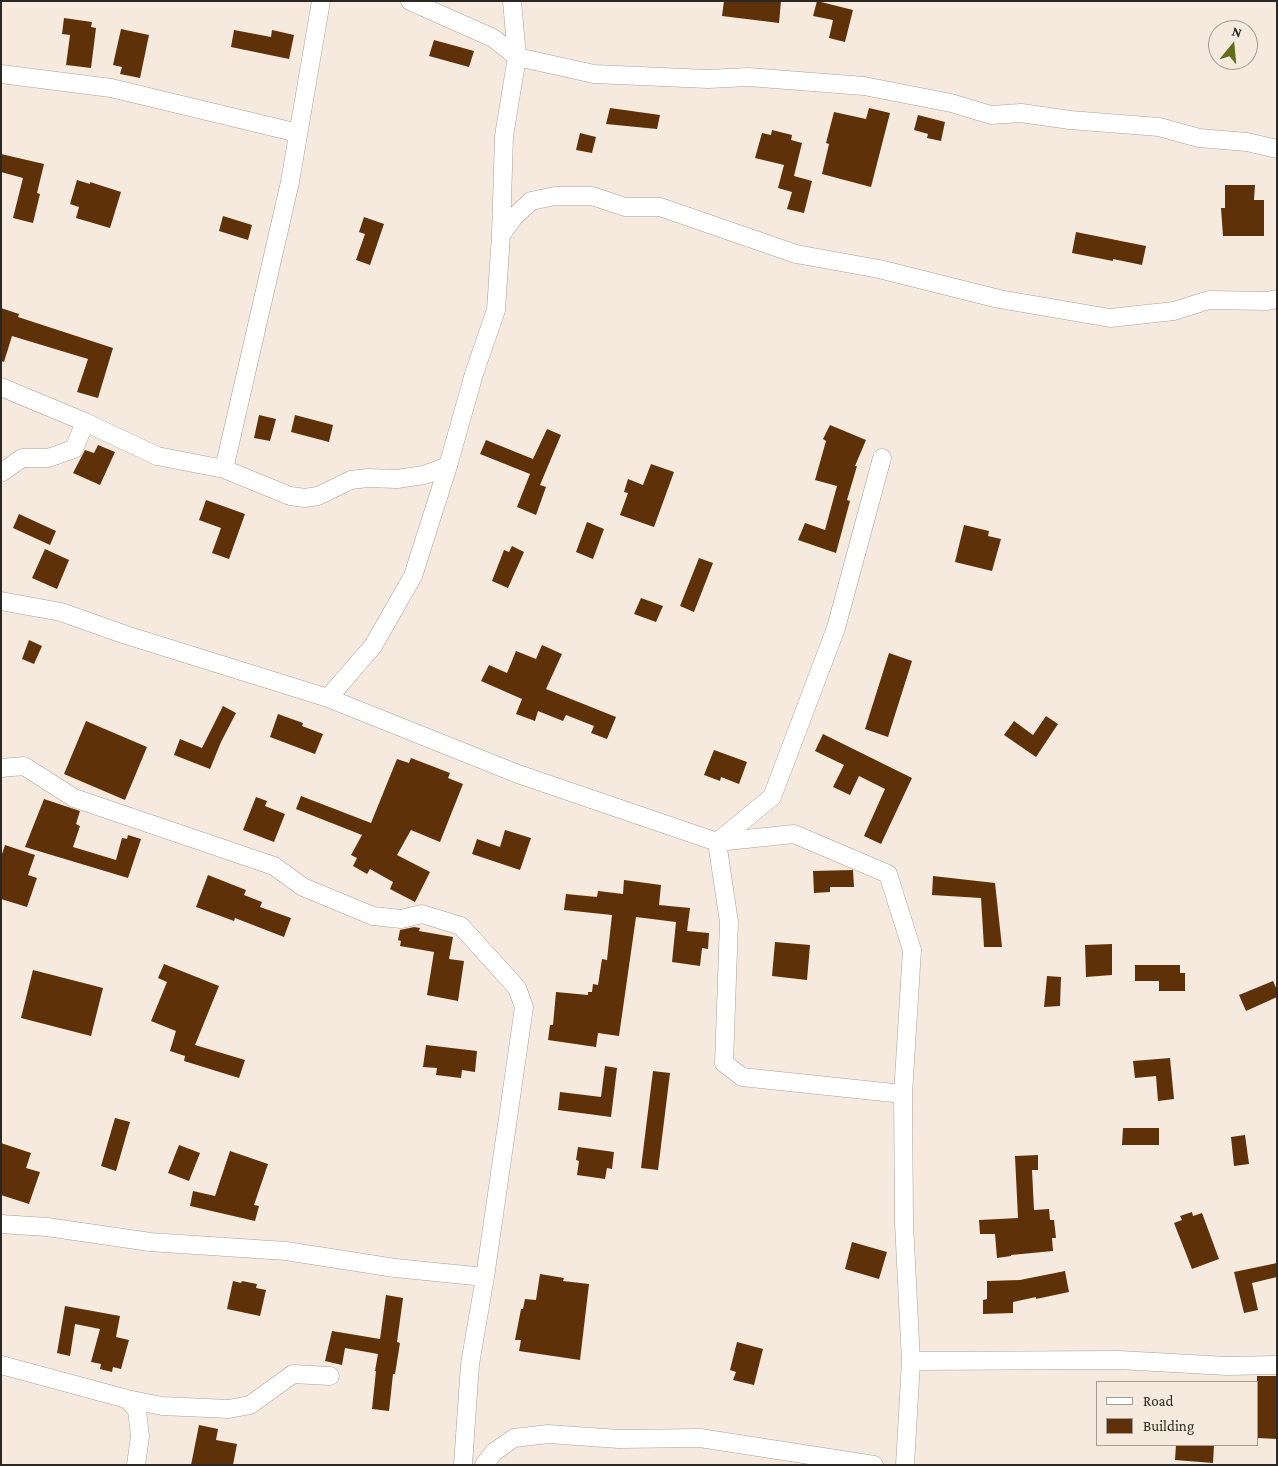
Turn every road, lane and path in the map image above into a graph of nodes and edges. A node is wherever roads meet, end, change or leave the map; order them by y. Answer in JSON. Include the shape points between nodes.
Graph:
{"nodes":[{"id":1,"x":321,"y":1,"type":"edge"},
{"id":2,"x":410,"y":1,"type":"edge"},
{"id":3,"x":512,"y":1,"type":"edge"},
{"id":4,"x":517,"y":58,"type":"junction"},
{"id":5,"x":1,"y":74,"type":"edge"},
{"id":6,"x":298,"y":133,"type":"junction"},
{"id":7,"x":1277,"y":148,"type":"edge"},
{"id":8,"x":501,"y":235,"type":"junction"},
{"id":9,"x":1277,"y":299,"type":"edge"},
{"id":10,"x":1,"y":388,"type":"edge"},
{"id":11,"x":84,"y":422,"type":"junction"},
{"id":12,"x":882,"y":458,"type":"dead end"},
{"id":13,"x":448,"y":466,"type":"junction"},
{"id":14,"x":224,"y":469,"type":"junction"},
{"id":15,"x":1,"y":474,"type":"edge"},
{"id":16,"x":1,"y":601,"type":"edge"},
{"id":17,"x":328,"y":698,"type":"junction"},
{"id":18,"x":1,"y":768,"type":"edge"},
{"id":19,"x":717,"y":842,"type":"junction"},
{"id":20,"x":903,"y":1094,"type":"junction"},
{"id":21,"x":1,"y":1224,"type":"edge"},
{"id":22,"x":485,"y":1277,"type":"junction"},
{"id":23,"x":911,"y":1361,"type":"junction"},
{"id":24,"x":1,"y":1365,"type":"edge"},
{"id":25,"x":1277,"y":1365,"type":"edge"},
{"id":26,"x":330,"y":1376,"type":"dead end"},
{"id":27,"x":127,"y":1398,"type":"junction"},
{"id":28,"x":136,"y":1465,"type":"edge"},
{"id":29,"x":463,"y":1465,"type":"edge"},
{"id":30,"x":484,"y":1465,"type":"edge"},
{"id":31,"x":874,"y":1465,"type":"edge"},
{"id":32,"x":905,"y":1465,"type":"edge"}],
"edges":[{"from":1,"to":6,"type":"street"},
{"from":2,"to":4,"type":"street","via":[[493,38]]},
{"from":3,"to":4,"type":"street"},
{"from":4,"to":7,"type":"street","via":[[594,74],[708,79],[748,77],[864,86],[951,102],[991,115],[1021,113],[1159,128],[1200,138]]},
{"from":4,"to":8,"type":"street","via":[[504,136]]},
{"from":5,"to":6,"type":"street","via":[[110,88]]},
{"from":6,"to":14,"type":"street","via":[[290,182]]},
{"from":8,"to":9,"type":"street","via":[[531,201],[555,196],[592,196],[625,207],[660,207],[796,254],[879,269],[999,299],[1110,318],[1174,311],[1209,300]]},
{"from":8,"to":13,"type":"street","via":[[496,310]]},
{"from":10,"to":11,"type":"street"},
{"from":11,"to":14,"type":"street","via":[[157,456]]},
{"from":11,"to":15,"type":"street","via":[[74,449],[48,458],[22,458]]},
{"from":12,"to":19,"type":"street","via":[[836,628],[772,797]]},
{"from":13,"to":14,"type":"street","via":[[397,479],[351,480],[318,496],[305,498],[267,488]]},
{"from":13,"to":17,"type":"street","via":[[413,576],[373,646]]},
{"from":16,"to":17,"type":"street","via":[[61,612]]},
{"from":17,"to":19,"type":"street","via":[[518,774]]},
{"from":18,"to":22,"type":"street","via":[[24,766],[74,798],[274,866],[303,887],[373,916],[401,919],[422,914],[461,926],[517,988],[524,1007]]},
{"from":19,"to":20,"type":"street","via":[[794,834],[888,874],[912,950]]},
{"from":19,"to":20,"type":"street","via":[[729,922],[724,1063],[742,1076]]},
{"from":20,"to":23,"type":"street","via":[[904,1223]]},
{"from":21,"to":22,"type":"street","via":[[47,1227],[150,1242],[286,1252]]},
{"from":22,"to":29,"type":"street","via":[[470,1364]]},
{"from":23,"to":25,"type":"street","via":[[1119,1360],[1227,1366]]},
{"from":23,"to":32,"type":"street"},
{"from":24,"to":27,"type":"street"},
{"from":26,"to":27,"type":"street","via":[[293,1374],[250,1405],[229,1409],[162,1406]]},
{"from":27,"to":28,"type":"street","via":[[138,1410],[140,1436]]},
{"from":30,"to":31,"type":"street","via":[[494,1452],[514,1438],[548,1434],[618,1439],[700,1438]]}]}
